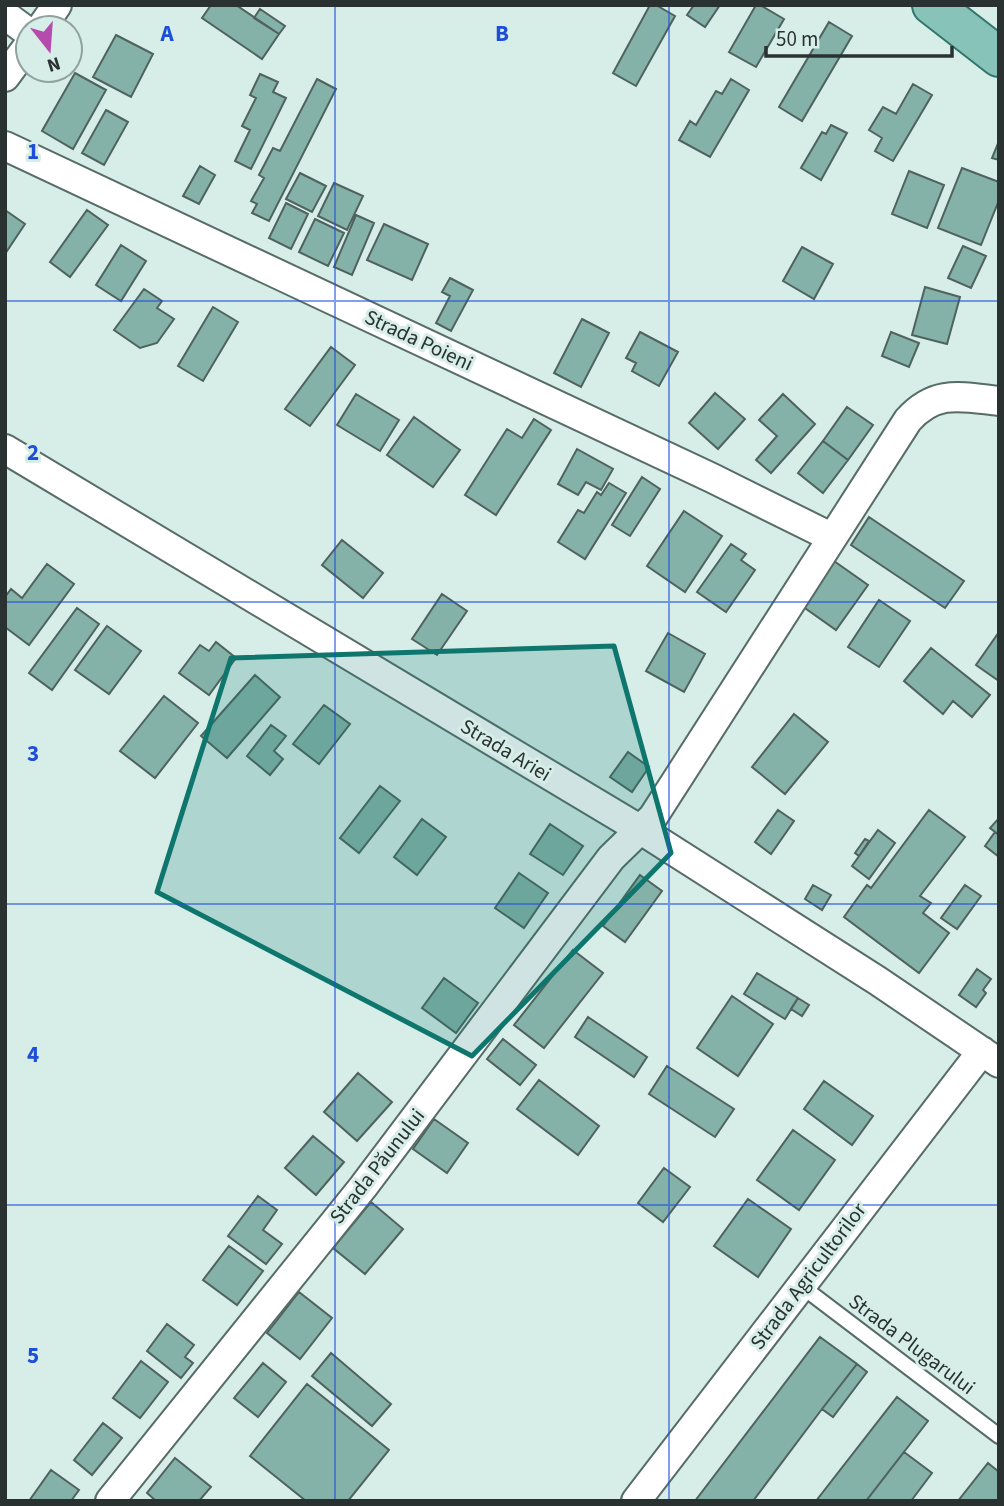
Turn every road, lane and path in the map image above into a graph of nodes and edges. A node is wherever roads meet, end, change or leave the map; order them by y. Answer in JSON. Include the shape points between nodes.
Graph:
{"nodes":[{"id":1,"x":932,"y":5,"type":"edge"},
{"id":2,"x":999,"y":57,"type":"edge"},
{"id":3,"x":5,"y":146,"type":"edge"},
{"id":4,"x":999,"y":401,"type":"edge"},
{"id":5,"x":5,"y":449,"type":"edge"},
{"id":6,"x":831,"y":537,"type":"junction"},
{"id":7,"x":641,"y":830,"type":"junction"},
{"id":8,"x":990,"y":1057,"type":"edge"},
{"id":9,"x":800,"y":1285,"type":"junction"},
{"id":10,"x":999,"y":1436,"type":"edge"},
{"id":11,"x":110,"y":1501,"type":"edge"},
{"id":12,"x":636,"y":1501,"type":"edge"}],
"edges":[{"from":1,"to":2,"type":"main road"},
{"from":3,"to":6,"type":"street","name":"Strada Poieni"},
{"from":4,"to":6,"type":"street","via":[[941,397],[918,409]]},
{"from":5,"to":7,"type":"street","name":"Strada Ariei"},
{"from":6,"to":7,"type":"street"},
{"from":7,"to":8,"type":"street","name":"Strada Ariei"},
{"from":7,"to":11,"type":"street","name":"Strada Păunului","via":[[611,858],[363,1186]]},
{"from":8,"to":9,"type":"street","name":"Strada Agricultorilor"},
{"from":9,"to":10,"type":"lane","name":"Strada Plugarului"},
{"from":9,"to":12,"type":"street","name":"Strada Agricultorilor"}]}
